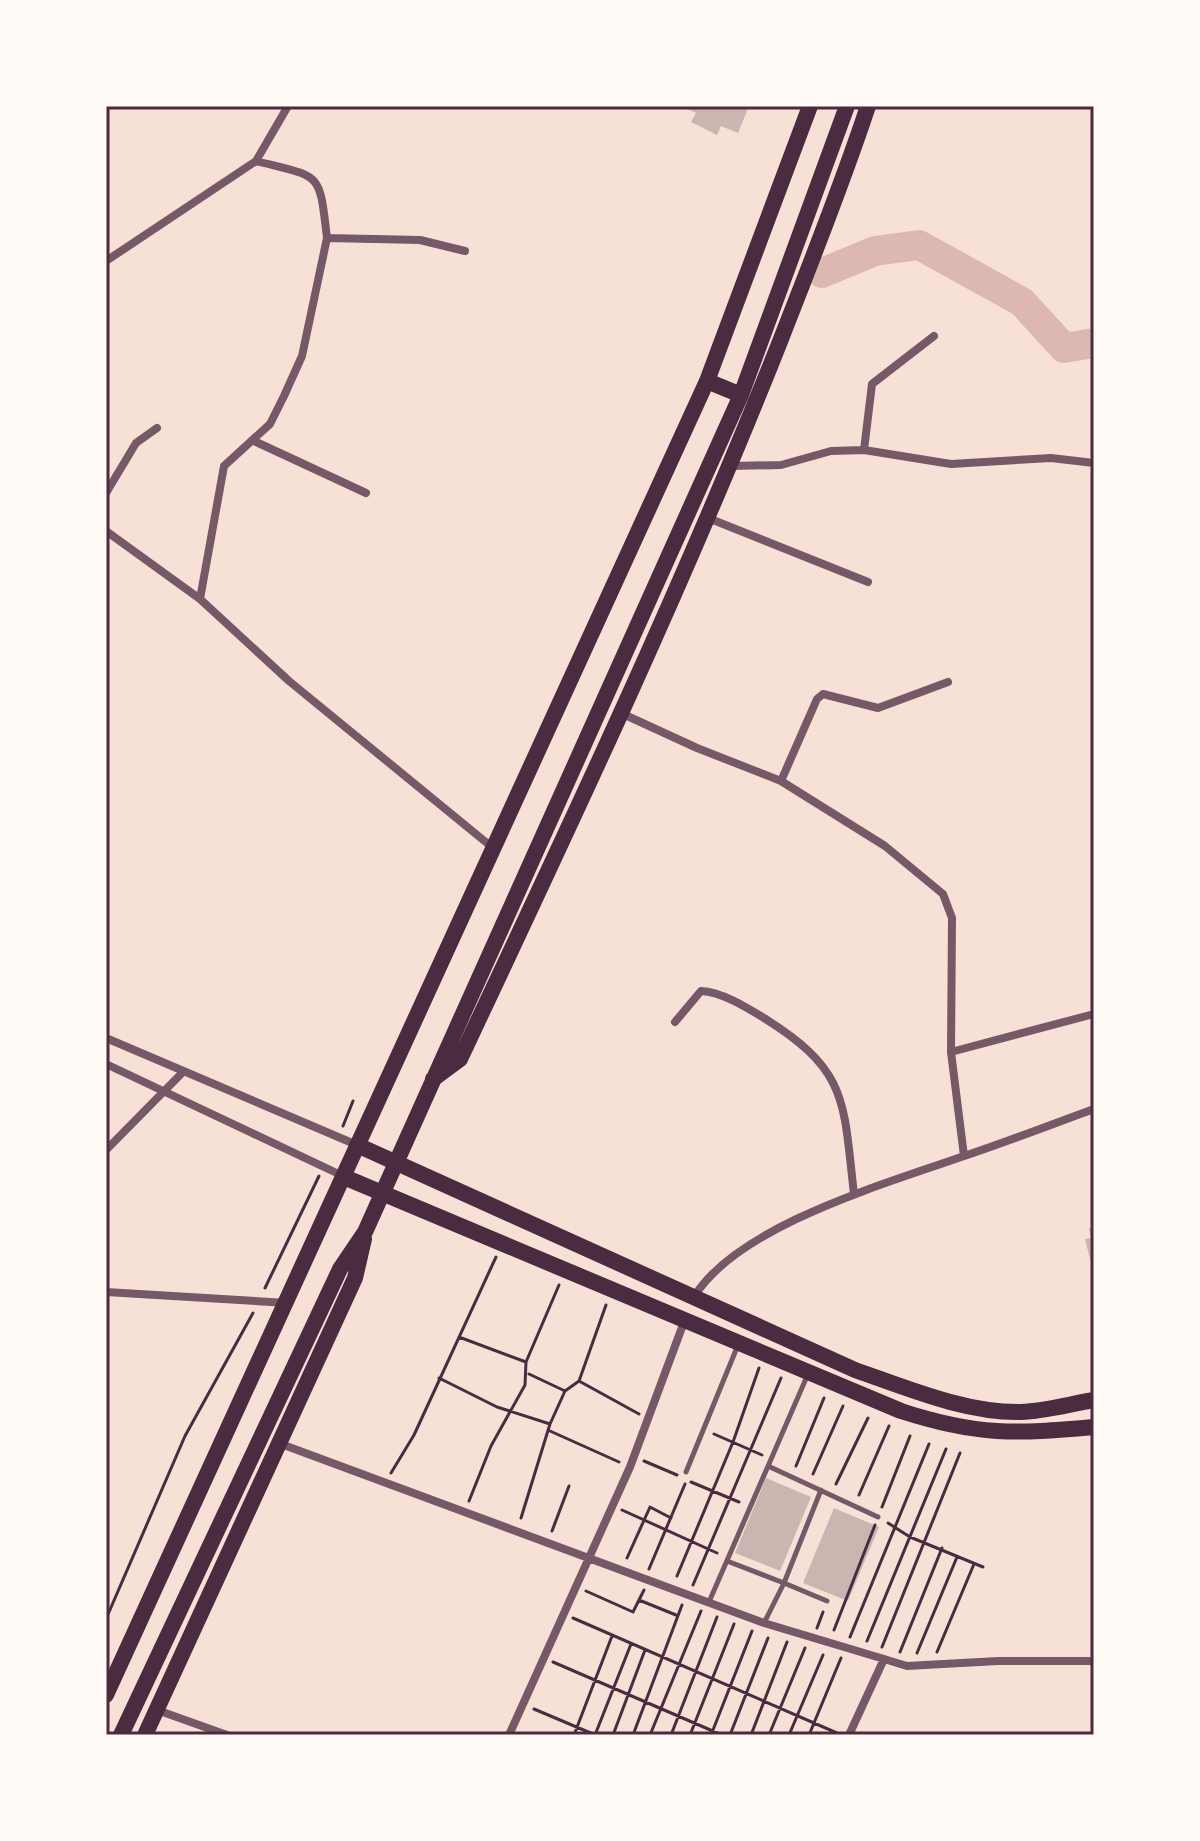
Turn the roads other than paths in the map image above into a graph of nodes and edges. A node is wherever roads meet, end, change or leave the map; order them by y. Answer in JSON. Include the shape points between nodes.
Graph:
{"nodes":[{"id":1,"x":288,"y":106,"type":"edge"},
{"id":2,"x":847,"y":106,"type":"edge"},
{"id":3,"x":868,"y":106,"type":"edge"},
{"id":4,"x":806,"y":108,"type":"edge"},
{"id":5,"x":256,"y":161,"type":"junction"},
{"id":6,"x":327,"y":238,"type":"junction"},
{"id":7,"x":465,"y":251,"type":"dead end"},
{"id":8,"x":106,"y":261,"type":"edge"},
{"id":9,"x":934,"y":336,"type":"dead end"},
{"id":10,"x":707,"y":381,"type":"junction"},
{"id":11,"x":741,"y":395,"type":"junction"},
{"id":12,"x":157,"y":428,"type":"dead end"},
{"id":13,"x":254,"y":441,"type":"junction"},
{"id":14,"x":864,"y":450,"type":"junction"},
{"id":15,"x":1094,"y":463,"type":"edge"},
{"id":16,"x":731,"y":466,"type":"junction"},
{"id":17,"x":106,"y":493,"type":"edge"},
{"id":18,"x":366,"y":493,"type":"dead end"},
{"id":19,"x":708,"y":518,"type":"junction"},
{"id":20,"x":106,"y":531,"type":"edge"},
{"id":21,"x":868,"y":582,"type":"dead end"},
{"id":22,"x":200,"y":599,"type":"junction"},
{"id":23,"x":948,"y":682,"type":"dead end"},
{"id":24,"x":623,"y":714,"type":"junction"},
{"id":25,"x":781,"y":781,"type":"junction"},
{"id":26,"x":494,"y":848,"type":"junction"},
{"id":27,"x":1094,"y":1014,"type":"edge"},
{"id":28,"x":675,"y":1022,"type":"dead end"},
{"id":29,"x":106,"y":1038,"type":"edge"},
{"id":30,"x":951,"y":1052,"type":"junction"},
{"id":31,"x":106,"y":1064,"type":"edge"},
{"id":32,"x":182,"y":1073,"type":"junction"},
{"id":33,"x":431,"y":1080,"type":"junction"},
{"id":34,"x":165,"y":1090,"type":"junction"},
{"id":35,"x":1094,"y":1109,"type":"edge"},
{"id":36,"x":357,"y":1145,"type":"junction"},
{"id":37,"x":106,"y":1150,"type":"edge"},
{"id":38,"x":964,"y":1156,"type":"junction"},
{"id":39,"x":394,"y":1165,"type":"junction"},
{"id":40,"x":344,"y":1177,"type":"junction"},
{"id":41,"x":380,"y":1194,"type":"junction"},
{"id":42,"x":854,"y":1194,"type":"junction"},
{"id":43,"x":365,"y":1232,"type":"junction"},
{"id":44,"x":106,"y":1292,"type":"edge"},
{"id":45,"x":694,"y":1297,"type":"junction"},
{"id":46,"x":288,"y":1303,"type":"junction"},
{"id":47,"x":684,"y":1322,"type":"junction"},
{"id":48,"x":738,"y":1344,"type":"junction"},
{"id":49,"x":809,"y":1373,"type":"junction"},
{"id":50,"x":1094,"y":1400,"type":"edge"},
{"id":51,"x":1094,"y":1427,"type":"edge"},
{"id":52,"x":281,"y":1444,"type":"junction"},
{"id":53,"x":768,"y":1466,"type":"junction"},
{"id":54,"x":685,"y":1475,"type":"road end"},
{"id":55,"x":821,"y":1490,"type":"junction"},
{"id":56,"x":878,"y":1517,"type":"road end"},
{"id":57,"x":590,"y":1557,"type":"junction"},
{"id":58,"x":728,"y":1560,"type":"junction"},
{"id":59,"x":784,"y":1583,"type":"junction"},
{"id":60,"x":707,"y":1601,"type":"junction"},
{"id":61,"x":827,"y":1601,"type":"road end"},
{"id":62,"x":764,"y":1623,"type":"junction"},
{"id":63,"x":881,"y":1658,"type":"junction"},
{"id":64,"x":1094,"y":1661,"type":"edge"},
{"id":65,"x":109,"y":1689,"type":"edge"},
{"id":66,"x":139,"y":1695,"type":"junction"},
{"id":67,"x":157,"y":1710,"type":"junction"},
{"id":68,"x":121,"y":1735,"type":"edge"},
{"id":69,"x":145,"y":1735,"type":"edge"},
{"id":70,"x":227,"y":1735,"type":"edge"},
{"id":71,"x":509,"y":1735,"type":"edge"},
{"id":72,"x":849,"y":1735,"type":"edge"}],
"edges":[{"from":1,"to":5,"type":"street"},
{"from":2,"to":11,"type":"main road"},
{"from":3,"to":16,"type":"main road"},
{"from":4,"to":10,"type":"main road"},
{"from":5,"to":6,"type":"street","via":[[317,182]]},
{"from":5,"to":8,"type":"street"},
{"from":6,"to":7,"type":"street","via":[[420,240]]},
{"from":6,"to":13,"type":"street","via":[[302,356],[270,424]]},
{"from":9,"to":14,"type":"street","via":[[872,384]]},
{"from":10,"to":11,"type":"main road"},
{"from":10,"to":26,"type":"main road"},
{"from":11,"to":33,"type":"main road"},
{"from":12,"to":17,"type":"street","via":[[136,443]]},
{"from":13,"to":18,"type":"street"},
{"from":13,"to":22,"type":"street","via":[[224,466]]},
{"from":14,"to":15,"type":"street","via":[[951,464],[1051,458]]},
{"from":14,"to":16,"type":"street","via":[[831,451],[781,465]]},
{"from":16,"to":19,"type":"main road"},
{"from":19,"to":21,"type":"street"},
{"from":19,"to":24,"type":"main road"},
{"from":20,"to":22,"type":"street"},
{"from":22,"to":26,"type":"street","via":[[289,681]]},
{"from":23,"to":25,"type":"street","via":[[878,708],[823,694]]},
{"from":24,"to":25,"type":"street"},
{"from":24,"to":33,"type":"main road","via":[[460,1059]]},
{"from":25,"to":30,"type":"street","via":[[885,846],[943,894],[952,918]]},
{"from":26,"to":36,"type":"main road"},
{"from":27,"to":30,"type":"street"},
{"from":28,"to":42,"type":"street","via":[[701,991],[712,992],[755,1012],[813,1051],[829,1070],[836,1090]]},
{"from":29,"to":32,"type":"street"},
{"from":30,"to":38,"type":"street"},
{"from":31,"to":34,"type":"street"},
{"from":32,"to":34,"type":"street"},
{"from":32,"to":36,"type":"street"},
{"from":33,"to":39,"type":"main road"},
{"from":34,"to":37,"type":"street"},
{"from":34,"to":40,"type":"street"},
{"from":35,"to":38,"type":"street"},
{"from":36,"to":39,"type":"main road"},
{"from":36,"to":40,"type":"main road"},
{"from":38,"to":42,"type":"street"},
{"from":39,"to":41,"type":"main road"},
{"from":39,"to":45,"type":"main road"},
{"from":40,"to":41,"type":"main road"},
{"from":40,"to":46,"type":"main road"},
{"from":41,"to":43,"type":"main road"},
{"from":41,"to":47,"type":"main road"},
{"from":42,"to":45,"type":"street","via":[[726,1261],[705,1278]]},
{"from":43,"to":52,"type":"main road","via":[[355,1278]]},
{"from":43,"to":66,"type":"main road","via":[[340,1269]]},
{"from":44,"to":46,"type":"street"},
{"from":45,"to":50,"type":"main road","via":[[855,1370],[932,1396],[1021,1412]]},
{"from":46,"to":65,"type":"main road"},
{"from":47,"to":48,"type":"main road"},
{"from":47,"to":57,"type":"street"},
{"from":48,"to":49,"type":"main road"},
{"from":48,"to":54,"type":"lane"},
{"from":49,"to":51,"type":"main road","via":[[951,1428],[988,1433]]},
{"from":49,"to":53,"type":"lane"},
{"from":52,"to":57,"type":"street"},
{"from":52,"to":67,"type":"main road"},
{"from":53,"to":55,"type":"lane"},
{"from":53,"to":58,"type":"lane"},
{"from":55,"to":56,"type":"lane"},
{"from":55,"to":59,"type":"lane"},
{"from":57,"to":60,"type":"street"},
{"from":57,"to":71,"type":"street"},
{"from":58,"to":59,"type":"lane"},
{"from":58,"to":60,"type":"lane"},
{"from":59,"to":61,"type":"lane"},
{"from":59,"to":62,"type":"lane"},
{"from":60,"to":62,"type":"street"},
{"from":62,"to":63,"type":"street"},
{"from":63,"to":64,"type":"street","via":[[912,1666]]},
{"from":63,"to":72,"type":"street"},
{"from":65,"to":66,"type":"main road"},
{"from":66,"to":68,"type":"main road"},
{"from":67,"to":69,"type":"main road"},
{"from":67,"to":70,"type":"street"}]}
